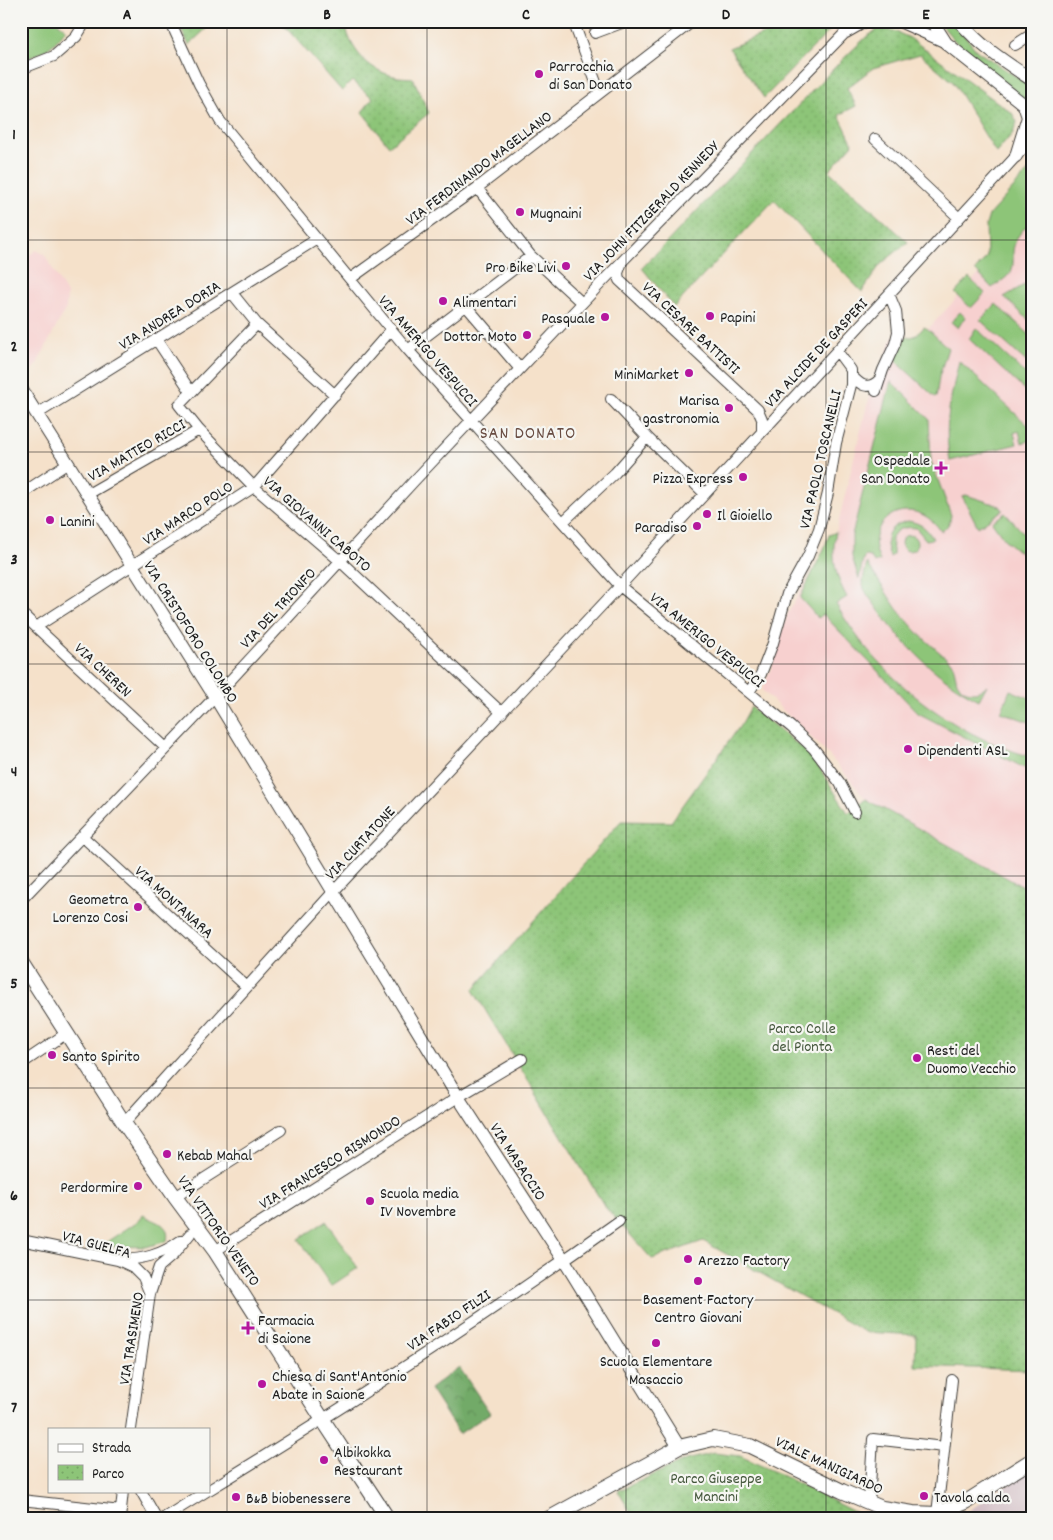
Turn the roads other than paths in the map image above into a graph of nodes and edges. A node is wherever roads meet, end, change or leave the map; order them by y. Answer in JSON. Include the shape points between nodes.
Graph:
{"nodes":[{"id":1,"x":86,"y":21,"type":"edge"},
{"id":2,"x":170,"y":21,"type":"edge"},
{"id":3,"x":573,"y":21,"type":"edge"},
{"id":4,"x":626,"y":21,"type":"edge"},
{"id":5,"x":693,"y":21,"type":"edge"},
{"id":6,"x":852,"y":21,"type":"edge"},
{"id":7,"x":867,"y":21,"type":"edge"},
{"id":8,"x":897,"y":21,"type":"edge"},
{"id":9,"x":932,"y":21,"type":"edge"},
{"id":10,"x":959,"y":21,"type":"edge"},
{"id":11,"x":595,"y":33,"type":"dead end"},
{"id":12,"x":1032,"y":34,"type":"edge"},
{"id":13,"x":843,"y":35,"type":"junction"},
{"id":14,"x":946,"y":43,"type":"junction"},
{"id":15,"x":1015,"y":45,"type":"dead end"},
{"id":16,"x":21,"y":69,"type":"edge"},
{"id":17,"x":1032,"y":80,"type":"edge"},
{"id":18,"x":600,"y":93,"type":"junction"},
{"id":19,"x":1028,"y":108,"type":"edge"},
{"id":20,"x":875,"y":139,"type":"dead end"},
{"id":21,"x":1032,"y":139,"type":"edge"},
{"id":22,"x":1016,"y":156,"type":"junction"},
{"id":23,"x":477,"y":188,"type":"junction"},
{"id":24,"x":959,"y":218,"type":"junction"},
{"id":25,"x":317,"y":239,"type":"junction"},
{"id":26,"x":531,"y":256,"type":"junction"},
{"id":27,"x":622,"y":261,"type":"junction"},
{"id":28,"x":350,"y":279,"type":"junction"},
{"id":29,"x":604,"y":280,"type":"junction"},
{"id":30,"x":619,"y":280,"type":"junction"},
{"id":31,"x":232,"y":293,"type":"junction"},
{"id":32,"x":889,"y":294,"type":"junction"},
{"id":33,"x":582,"y":303,"type":"junction"},
{"id":34,"x":467,"y":307,"type":"junction"},
{"id":35,"x":257,"y":324,"type":"junction"},
{"id":36,"x":391,"y":330,"type":"junction"},
{"id":37,"x":156,"y":340,"type":"junction"},
{"id":38,"x":408,"y":350,"type":"junction"},
{"id":39,"x":837,"y":351,"type":"junction"},
{"id":40,"x":520,"y":369,"type":"junction"},
{"id":41,"x":851,"y":375,"type":"junction"},
{"id":42,"x":880,"y":379,"type":"junction"},
{"id":43,"x":21,"y":389,"type":"edge"},
{"id":44,"x":876,"y":391,"type":"dead end"},
{"id":45,"x":191,"y":392,"type":"junction"},
{"id":46,"x":335,"y":395,"type":"junction"},
{"id":47,"x":611,"y":399,"type":"dead end"},
{"id":48,"x":758,"y":410,"type":"junction"},
{"id":49,"x":779,"y":413,"type":"junction"},
{"id":50,"x":37,"y":414,"type":"junction"},
{"id":51,"x":471,"y":421,"type":"junction"},
{"id":52,"x":199,"y":430,"type":"junction"},
{"id":53,"x":762,"y":432,"type":"junction"},
{"id":54,"x":647,"y":437,"type":"junction"},
{"id":55,"x":68,"y":463,"type":"junction"},
{"id":56,"x":254,"y":487,"type":"junction"},
{"id":57,"x":21,"y":494,"type":"edge"},
{"id":58,"x":88,"y":494,"type":"junction"},
{"id":59,"x":705,"y":494,"type":"junction"},
{"id":60,"x":563,"y":522,"type":"junction"},
{"id":61,"x":340,"y":561,"type":"junction"},
{"id":62,"x":132,"y":565,"type":"junction"},
{"id":63,"x":620,"y":586,"type":"junction"},
{"id":64,"x":21,"y":613,"type":"edge"},
{"id":65,"x":36,"y":627,"type":"junction"},
{"id":66,"x":749,"y":692,"type":"junction"},
{"id":67,"x":215,"y":697,"type":"junction"},
{"id":68,"x":502,"y":713,"type":"junction"},
{"id":69,"x":166,"y":748,"type":"junction"},
{"id":70,"x":855,"y":812,"type":"dead end"},
{"id":71,"x":82,"y":836,"type":"junction"},
{"id":72,"x":334,"y":891,"type":"junction"},
{"id":73,"x":21,"y":900,"type":"edge"},
{"id":74,"x":21,"y":962,"type":"edge"},
{"id":75,"x":247,"y":987,"type":"junction"},
{"id":76,"x":66,"y":1033,"type":"junction"},
{"id":77,"x":522,"y":1059,"type":"dead end"},
{"id":78,"x":21,"y":1064,"type":"edge"},
{"id":79,"x":458,"y":1097,"type":"junction"},
{"id":80,"x":124,"y":1123,"type":"junction"},
{"id":81,"x":281,"y":1130,"type":"dead end"},
{"id":82,"x":176,"y":1197,"type":"junction"},
{"id":83,"x":618,"y":1221,"type":"dead end"},
{"id":84,"x":194,"y":1231,"type":"junction"},
{"id":85,"x":21,"y":1240,"type":"edge"},
{"id":86,"x":216,"y":1251,"type":"junction"},
{"id":87,"x":118,"y":1260,"type":"junction"},
{"id":88,"x":564,"y":1260,"type":"junction"},
{"id":89,"x":150,"y":1294,"type":"junction"},
{"id":90,"x":952,"y":1380,"type":"dead end"},
{"id":91,"x":323,"y":1420,"type":"junction"},
{"id":92,"x":131,"y":1428,"type":"edge"},
{"id":93,"x":679,"y":1447,"type":"junction"},
{"id":94,"x":944,"y":1447,"type":"junction"},
{"id":95,"x":1032,"y":1460,"type":"edge"},
{"id":96,"x":210,"y":1490,"type":"edge"},
{"id":97,"x":123,"y":1492,"type":"edge"},
{"id":98,"x":142,"y":1492,"type":"edge"},
{"id":99,"x":206,"y":1492,"type":"edge"},
{"id":100,"x":21,"y":1500,"type":"edge"},
{"id":101,"x":869,"y":1502,"type":"junction"},
{"id":102,"x":937,"y":1514,"type":"junction"},
{"id":103,"x":120,"y":1515,"type":"edge"},
{"id":104,"x":157,"y":1519,"type":"edge"},
{"id":105,"x":162,"y":1519,"type":"edge"},
{"id":106,"x":388,"y":1519,"type":"edge"},
{"id":107,"x":548,"y":1519,"type":"edge"}],
"edges":[{"from":1,"to":16,"type":"street","via":[[76,37],[54,56]]},
{"from":2,"to":25,"type":"street","name":"VIA AMERIGO VESPUCCI","via":[[220,121]]},
{"from":3,"to":18,"type":"street"},
{"from":4,"to":11,"type":"street"},
{"from":5,"to":18,"type":"street","name":"VIA FERDINANDO MAGELLANO"},
{"from":6,"to":13,"type":"street","name":"VIA JOHN FITZGERALD KENNEDY"},
{"from":7,"to":13,"type":"street"},
{"from":8,"to":14,"type":"street"},
{"from":9,"to":14,"type":"street"},
{"from":10,"to":17,"type":"street","via":[[988,50]]},
{"from":12,"to":15,"type":"street"},
{"from":13,"to":27,"type":"street","name":"VIA JOHN FITZGERALD KENNEDY"},
{"from":14,"to":19,"type":"street"},
{"from":18,"to":23,"type":"street","name":"VIA FERDINANDO MAGELLANO"},
{"from":19,"to":22,"type":"street"},
{"from":20,"to":24,"type":"street"},
{"from":21,"to":22,"type":"street","name":"VIA ALCIDE DE GASPERI"},
{"from":22,"to":24,"type":"street","name":"VIA ALCIDE DE GASPERI"},
{"from":23,"to":26,"type":"street"},
{"from":23,"to":28,"type":"street","name":"VIA FERDINANDO MAGELLANO"},
{"from":24,"to":32,"type":"street","name":"VIA ALCIDE DE GASPERI"},
{"from":25,"to":28,"type":"street","name":"VIA AMERIGO VESPUCCI"},
{"from":25,"to":31,"type":"street","name":"VIA ANDREA DORIA"},
{"from":26,"to":33,"type":"street"},
{"from":26,"to":34,"type":"street"},
{"from":27,"to":29,"type":"street","name":"VIA JOHN FITZGERALD KENNEDY"},
{"from":27,"to":30,"type":"street","name":"VIA CESARE BATTISTI"},
{"from":28,"to":36,"type":"street","name":"VIA AMERIGO VESPUCCI"},
{"from":29,"to":30,"type":"street"},
{"from":29,"to":33,"type":"street","name":"VIA JOHN FITZGERALD KENNEDY"},
{"from":30,"to":48,"type":"street","name":"VIA CESARE BATTISTI"},
{"from":31,"to":35,"type":"street"},
{"from":31,"to":37,"type":"street","name":"VIA ANDREA DORIA"},
{"from":32,"to":39,"type":"street","name":"VIA ALCIDE DE GASPERI"},
{"from":32,"to":42,"type":"street","via":[[896,311],[898,332]]},
{"from":33,"to":40,"type":"street","name":"VIA JOHN FITZGERALD KENNEDY"},
{"from":34,"to":38,"type":"street"},
{"from":34,"to":40,"type":"street"},
{"from":35,"to":45,"type":"street"},
{"from":35,"to":46,"type":"street"},
{"from":36,"to":38,"type":"street","name":"VIA AMERIGO VESPUCCI"},
{"from":36,"to":46,"type":"street","name":"VIA MARCO POLO"},
{"from":37,"to":45,"type":"street"},
{"from":37,"to":50,"type":"street","name":"VIA ANDREA DORIA"},
{"from":38,"to":51,"type":"street","name":"VIA AMERIGO VESPUCCI"},
{"from":39,"to":41,"type":"street","name":"VIA PAOLO TOSCANELLI","via":[[851,370]]},
{"from":39,"to":49,"type":"street","name":"VIA ALCIDE DE GASPERI"},
{"from":40,"to":51,"type":"street","name":"VIA JOHN FITZGERALD KENNEDY"},
{"from":41,"to":42,"type":"street","via":[[868,387]]},
{"from":41,"to":66,"type":"street","name":"VIA PAOLO TOSCANELLI","via":[[819,529],[785,600],[761,674]]},
{"from":42,"to":44,"type":"street"},
{"from":43,"to":50,"type":"street","name":"VIA CRISTOFORO COLOMBO"},
{"from":45,"to":52,"type":"street","name":"VIA GIOVANNI CABOTO","via":[[179,406]]},
{"from":46,"to":56,"type":"street","name":"VIA MARCO POLO"},
{"from":47,"to":54,"type":"street"},
{"from":48,"to":49,"type":"street","via":[[772,415]]},
{"from":48,"to":53,"type":"street"},
{"from":49,"to":53,"type":"street","name":"VIA ALCIDE DE GASPERI"},
{"from":50,"to":55,"type":"street","name":"VIA CRISTOFORO COLOMBO"},
{"from":51,"to":60,"type":"street","name":"VIA AMERIGO VESPUCCI"},
{"from":51,"to":61,"type":"street","name":"VIA DEL TRIONFO"},
{"from":52,"to":56,"type":"street","name":"VIA GIOVANNI CABOTO"},
{"from":52,"to":58,"type":"street","name":"VIA MATTEO RICCI"},
{"from":53,"to":59,"type":"street","name":"VIA ALCIDE DE GASPERI"},
{"from":54,"to":59,"type":"street"},
{"from":54,"to":60,"type":"street","via":[[615,473]]},
{"from":55,"to":57,"type":"street"},
{"from":55,"to":58,"type":"street","name":"VIA CRISTOFORO COLOMBO"},
{"from":56,"to":61,"type":"street","name":"VIA GIOVANNI CABOTO"},
{"from":56,"to":62,"type":"street","name":"VIA MARCO POLO"},
{"from":58,"to":62,"type":"street","name":"VIA CRISTOFORO COLOMBO"},
{"from":59,"to":63,"type":"street","name":"VIA ALCIDE DE GASPERI"},
{"from":60,"to":63,"type":"street","name":"VIA AMERIGO VESPUCCI"},
{"from":61,"to":67,"type":"street","name":"VIA DEL TRIONFO"},
{"from":61,"to":68,"type":"street","name":"VIA GIOVANNI CABOTO"},
{"from":62,"to":65,"type":"street","name":"VIA MARCO POLO"},
{"from":62,"to":67,"type":"street","name":"VIA CRISTOFORO COLOMBO"},
{"from":63,"to":66,"type":"street","name":"VIA AMERIGO VESPUCCI"},
{"from":63,"to":68,"type":"street","name":"VIA CURTATONE"},
{"from":64,"to":65,"type":"street","name":"VIA CHEREN"},
{"from":65,"to":69,"type":"street","name":"VIA CHEREN"},
{"from":66,"to":70,"type":"street","name":"VIA AMERIGO VESPUCCI","via":[[814,749],[840,783]]},
{"from":67,"to":69,"type":"street","name":"VIA DEL TRIONFO"},
{"from":67,"to":72,"type":"street","name":"VIA CRISTOFORO COLOMBO"},
{"from":68,"to":72,"type":"street","name":"VIA CURTATONE"},
{"from":69,"to":71,"type":"street","name":"VIA DEL TRIONFO"},
{"from":71,"to":73,"type":"street","name":"VIA DEL TRIONFO"},
{"from":71,"to":75,"type":"street","name":"VIA MONTANARA"},
{"from":72,"to":75,"type":"street","name":"VIA CURTATONE"},
{"from":72,"to":79,"type":"street","name":"VIA MASACCIO"},
{"from":74,"to":76,"type":"main road","name":"VIA VITTORIO VENETO"},
{"from":75,"to":80,"type":"street","name":"VIA CURTATONE"},
{"from":76,"to":78,"type":"street"},
{"from":76,"to":80,"type":"main road","name":"VIA VITTORIO VENETO"},
{"from":77,"to":79,"type":"street","name":"VIA FRANCESCO RISMONDO"},
{"from":79,"to":86,"type":"street","name":"VIA FRANCESCO RISMONDO"},
{"from":79,"to":88,"type":"street","name":"VIA MASACCIO"},
{"from":80,"to":82,"type":"main road","name":"VIA VITTORIO VENETO"},
{"from":81,"to":82,"type":"street"},
{"from":82,"to":84,"type":"main road","name":"VIA VITTORIO VENETO"},
{"from":83,"to":88,"type":"street","name":"VIA FABIO FILZI"},
{"from":84,"to":86,"type":"main road","name":"VIA VITTORIO VENETO"},
{"from":84,"to":87,"type":"street","via":[[156,1255]]},
{"from":84,"to":89,"type":"street","name":"VIA TRASIMENO","via":[[159,1267]]},
{"from":85,"to":87,"type":"street","name":"VIA GUELFA"},
{"from":86,"to":91,"type":"main road","name":"VIA VITTORIO VENETO"},
{"from":87,"to":89,"type":"street","name":"VIA GUELFA","via":[[133,1267],[143,1277]]},
{"from":88,"to":91,"type":"street","name":"VIA FABIO FILZI"},
{"from":88,"to":93,"type":"street","name":"VIA MASACCIO"},
{"from":89,"to":92,"type":"street","name":"VIA TRASIMENO"},
{"from":90,"to":94,"type":"street"},
{"from":91,"to":96,"type":"street","name":"VIA FABIO FILZI"},
{"from":91,"to":106,"type":"main road","name":"VIA VITTORIO VENETO"},
{"from":93,"to":101,"type":"main road","name":"VIALE MANIGIARDO","via":[[714,1439],[750,1446]]},
{"from":93,"to":107,"type":"main road","name":"VIALE MANIGIARDO"},
{"from":94,"to":101,"type":"street","via":[[873,1439]]},
{"from":94,"to":102,"type":"street"},
{"from":95,"to":102,"type":"main road","name":"VIALE MANIGIARDO","via":[[966,1502]]},
{"from":97,"to":103,"type":"street"},
{"from":98,"to":104,"type":"street"},
{"from":99,"to":105,"type":"street","name":"VIA FABIO FILZI"},
{"from":100,"to":103,"type":"street"},
{"from":101,"to":102,"type":"main road","name":"VIALE MANIGIARDO","via":[[904,1512]]}]}
